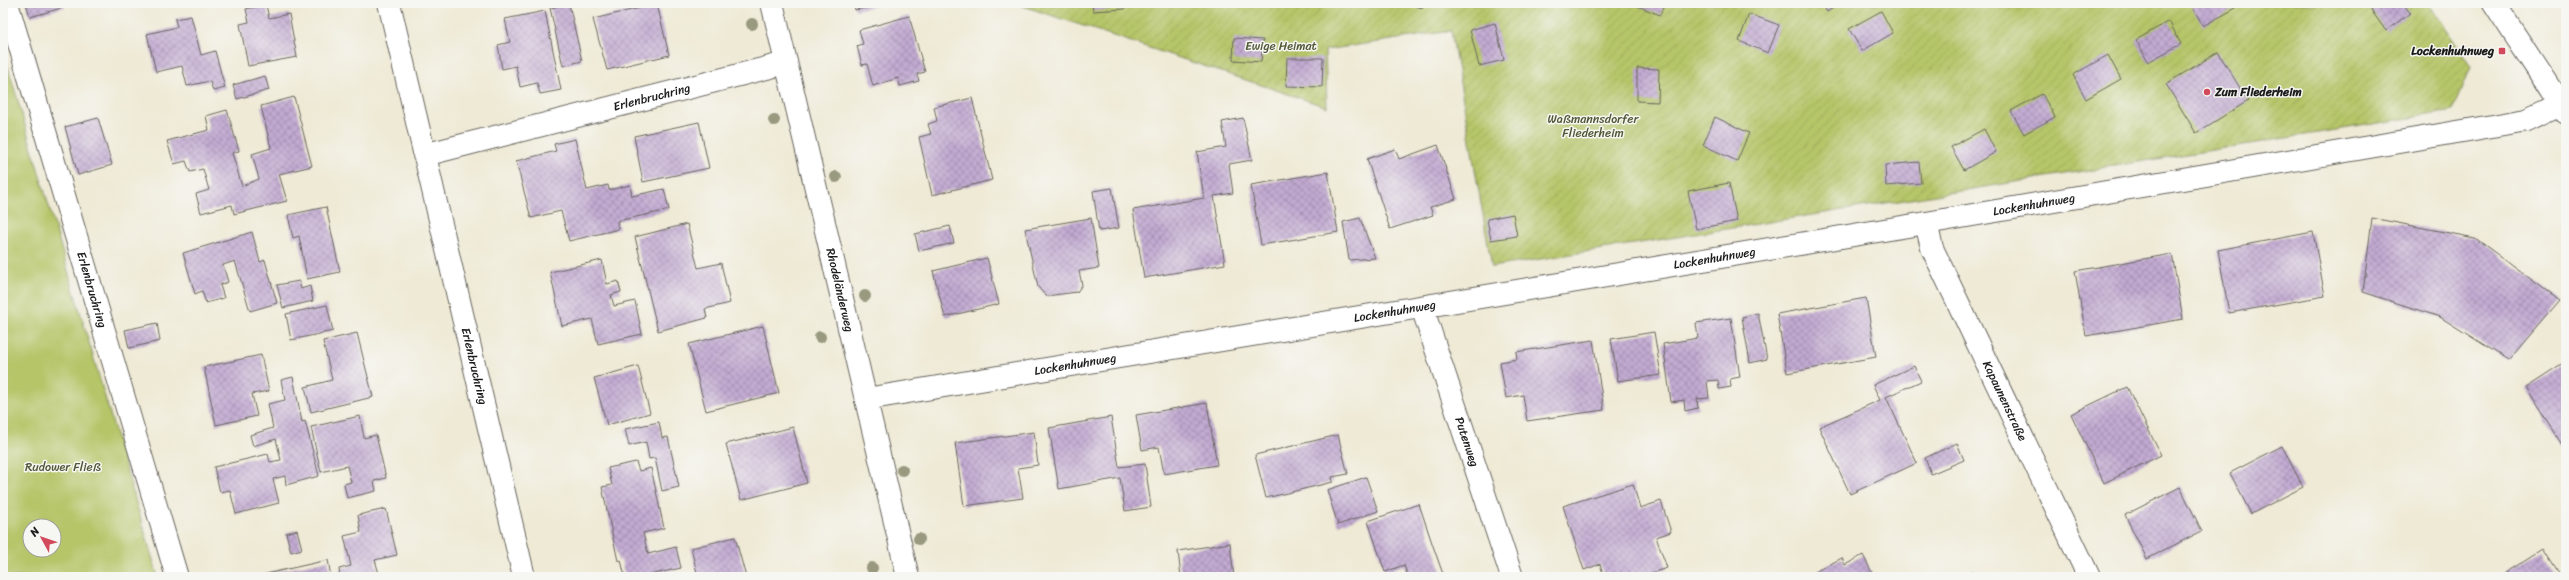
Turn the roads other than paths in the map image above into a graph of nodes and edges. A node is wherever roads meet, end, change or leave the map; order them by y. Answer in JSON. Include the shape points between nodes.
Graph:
{"nodes":[{"id":1,"x":7,"y":3,"type":"edge"},
{"id":2,"x":389,"y":3,"type":"edge"},
{"id":3,"x":772,"y":3,"type":"edge"},
{"id":4,"x":2494,"y":3,"type":"edge"},
{"id":5,"x":786,"y":63,"type":"junction"},
{"id":6,"x":2563,"y":108,"type":"edge"},
{"id":7,"x":424,"y":155,"type":"junction"},
{"id":8,"x":1926,"y":223,"type":"junction"},
{"id":9,"x":1422,"y":307,"type":"junction"},
{"id":10,"x":866,"y":400,"type":"junction"},
{"id":11,"x":176,"y":577,"type":"edge"},
{"id":12,"x":524,"y":577,"type":"edge"},
{"id":13,"x":908,"y":577,"type":"edge"},
{"id":14,"x":1512,"y":577,"type":"edge"},
{"id":15,"x":2088,"y":577,"type":"edge"}],
"edges":[{"from":1,"to":11,"type":"street","name":"Erlenbruchring"},
{"from":2,"to":7,"type":"street","name":"Erlenbruchring"},
{"from":3,"to":5,"type":"street","name":"Rhodeländerweg"},
{"from":4,"to":6,"type":"street"},
{"from":5,"to":7,"type":"street","name":"Erlenbruchring"},
{"from":5,"to":10,"type":"street","name":"Rhodeländerweg"},
{"from":6,"to":8,"type":"street","name":"Lockenhuhnweg","via":[[2527,120]]},
{"from":7,"to":12,"type":"street","name":"Erlenbruchring"},
{"from":8,"to":9,"type":"street","name":"Lockenhuhnweg"},
{"from":8,"to":15,"type":"street","name":"Kapaunenstraße","via":[[1932,248]]},
{"from":9,"to":10,"type":"street","name":"Lockenhuhnweg"},
{"from":9,"to":14,"type":"street","name":"Putenweg"},
{"from":10,"to":13,"type":"street","name":"Rhodeländerweg"}]}
